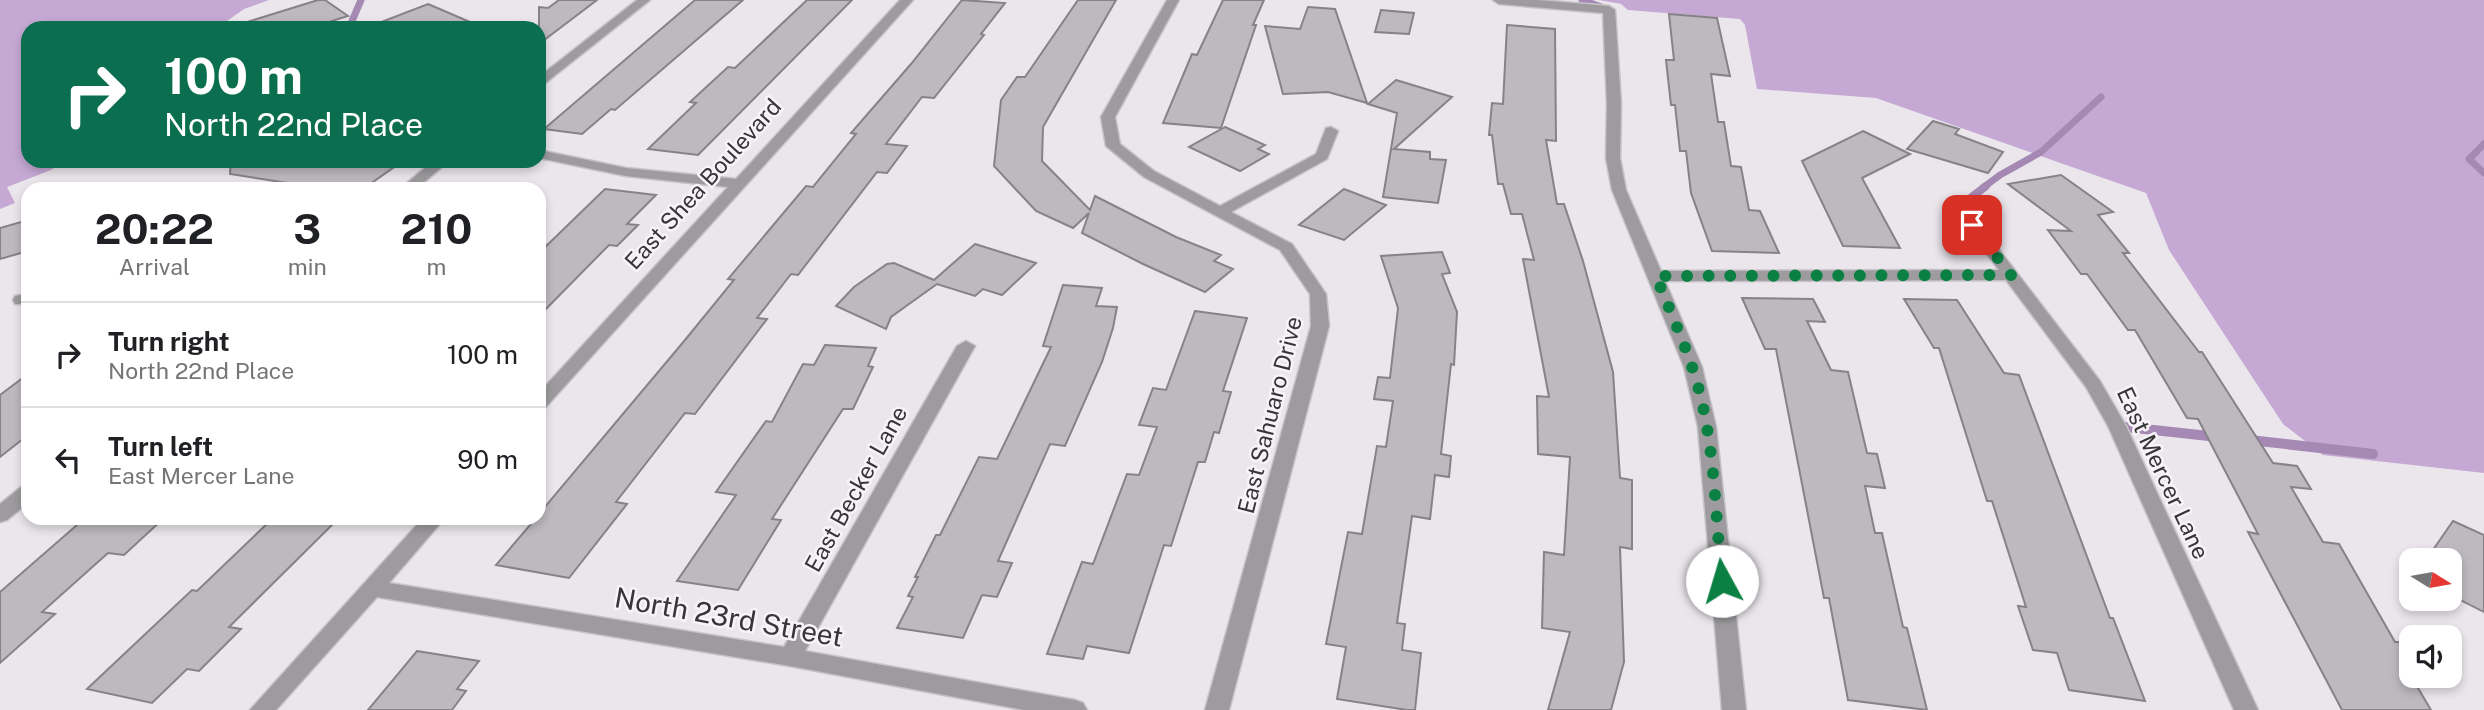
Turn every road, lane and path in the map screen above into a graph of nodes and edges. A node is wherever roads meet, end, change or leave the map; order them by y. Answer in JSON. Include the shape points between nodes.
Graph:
{"nodes":[{"id":1,"x":644,"y":0,"type":"edge"},
{"id":2,"x":907,"y":0,"type":"edge"},
{"id":3,"x":1173,"y":0,"type":"edge"},
{"id":4,"x":1499,"y":0,"type":"edge"},
{"id":5,"x":546,"y":78,"type":"edge"},
{"id":6,"x":1331,"y":131,"type":"dead end"},
{"id":7,"x":546,"y":155,"type":"edge"},
{"id":8,"x":433,"y":168,"type":"edge"},
{"id":9,"x":416,"y":182,"type":"edge"},
{"id":10,"x":739,"y":184,"type":"junction"},
{"id":11,"x":1959,"y":207,"type":"dead end"},
{"id":12,"x":1219,"y":212,"type":"junction"},
{"id":13,"x":2011,"y":275,"type":"junction"},
{"id":14,"x":1656,"y":276,"type":"junction"},
{"id":15,"x":965,"y":346,"type":"dead end"},
{"id":16,"x":546,"y":396,"type":"edge"},
{"id":17,"x":21,"y":498,"type":"edge"},
{"id":18,"x":0,"y":515,"type":"edge"},
{"id":19,"x":430,"y":525,"type":"edge"},
{"id":20,"x":372,"y":588,"type":"junction"},
{"id":21,"x":790,"y":657,"type":"junction"},
{"id":22,"x":262,"y":710,"type":"edge"},
{"id":23,"x":1075,"y":710,"type":"edge"},
{"id":24,"x":1217,"y":710,"type":"edge"},
{"id":25,"x":1734,"y":710,"type":"edge"},
{"id":26,"x":2246,"y":710,"type":"edge"}],
"edges":[{"from":1,"to":5,"type":"street"},
{"from":2,"to":10,"type":"street","name":"East Shea Boulevard"},
{"from":3,"to":12,"type":"street","name":"East Sahuaro Drive","via":[[1108,117],[1113,146],[1149,174]]},
{"from":4,"to":14,"type":"street","via":[[1609,10],[1613,158],[1619,190]]},
{"from":6,"to":12,"type":"street","via":[[1322,156]]},
{"from":7,"to":10,"type":"street","via":[[626,172]]},
{"from":8,"to":9,"type":"street"},
{"from":10,"to":16,"type":"street","name":"East Shea Boulevard"},
{"from":11,"to":13,"type":"street","name":"East Mercer Lane"},
{"from":12,"to":24,"type":"street","name":"East Sahuaro Drive","via":[[1286,247],[1318,294],[1320,326]]},
{"from":13,"to":14,"type":"street"},
{"from":13,"to":26,"type":"street","name":"East Mercer Lane","via":[[2094,385],[2117,426]]},
{"from":14,"to":25,"type":"street","via":[[1693,367],[1707,426]]},
{"from":15,"to":21,"type":"street","name":"East Becker Lane"},
{"from":17,"to":18,"type":"street"},
{"from":19,"to":20,"type":"street"},
{"from":20,"to":21,"type":"street","name":"North 23rd Street"},
{"from":20,"to":22,"type":"street"},
{"from":21,"to":23,"type":"street","name":"North 23rd Street"}]}
